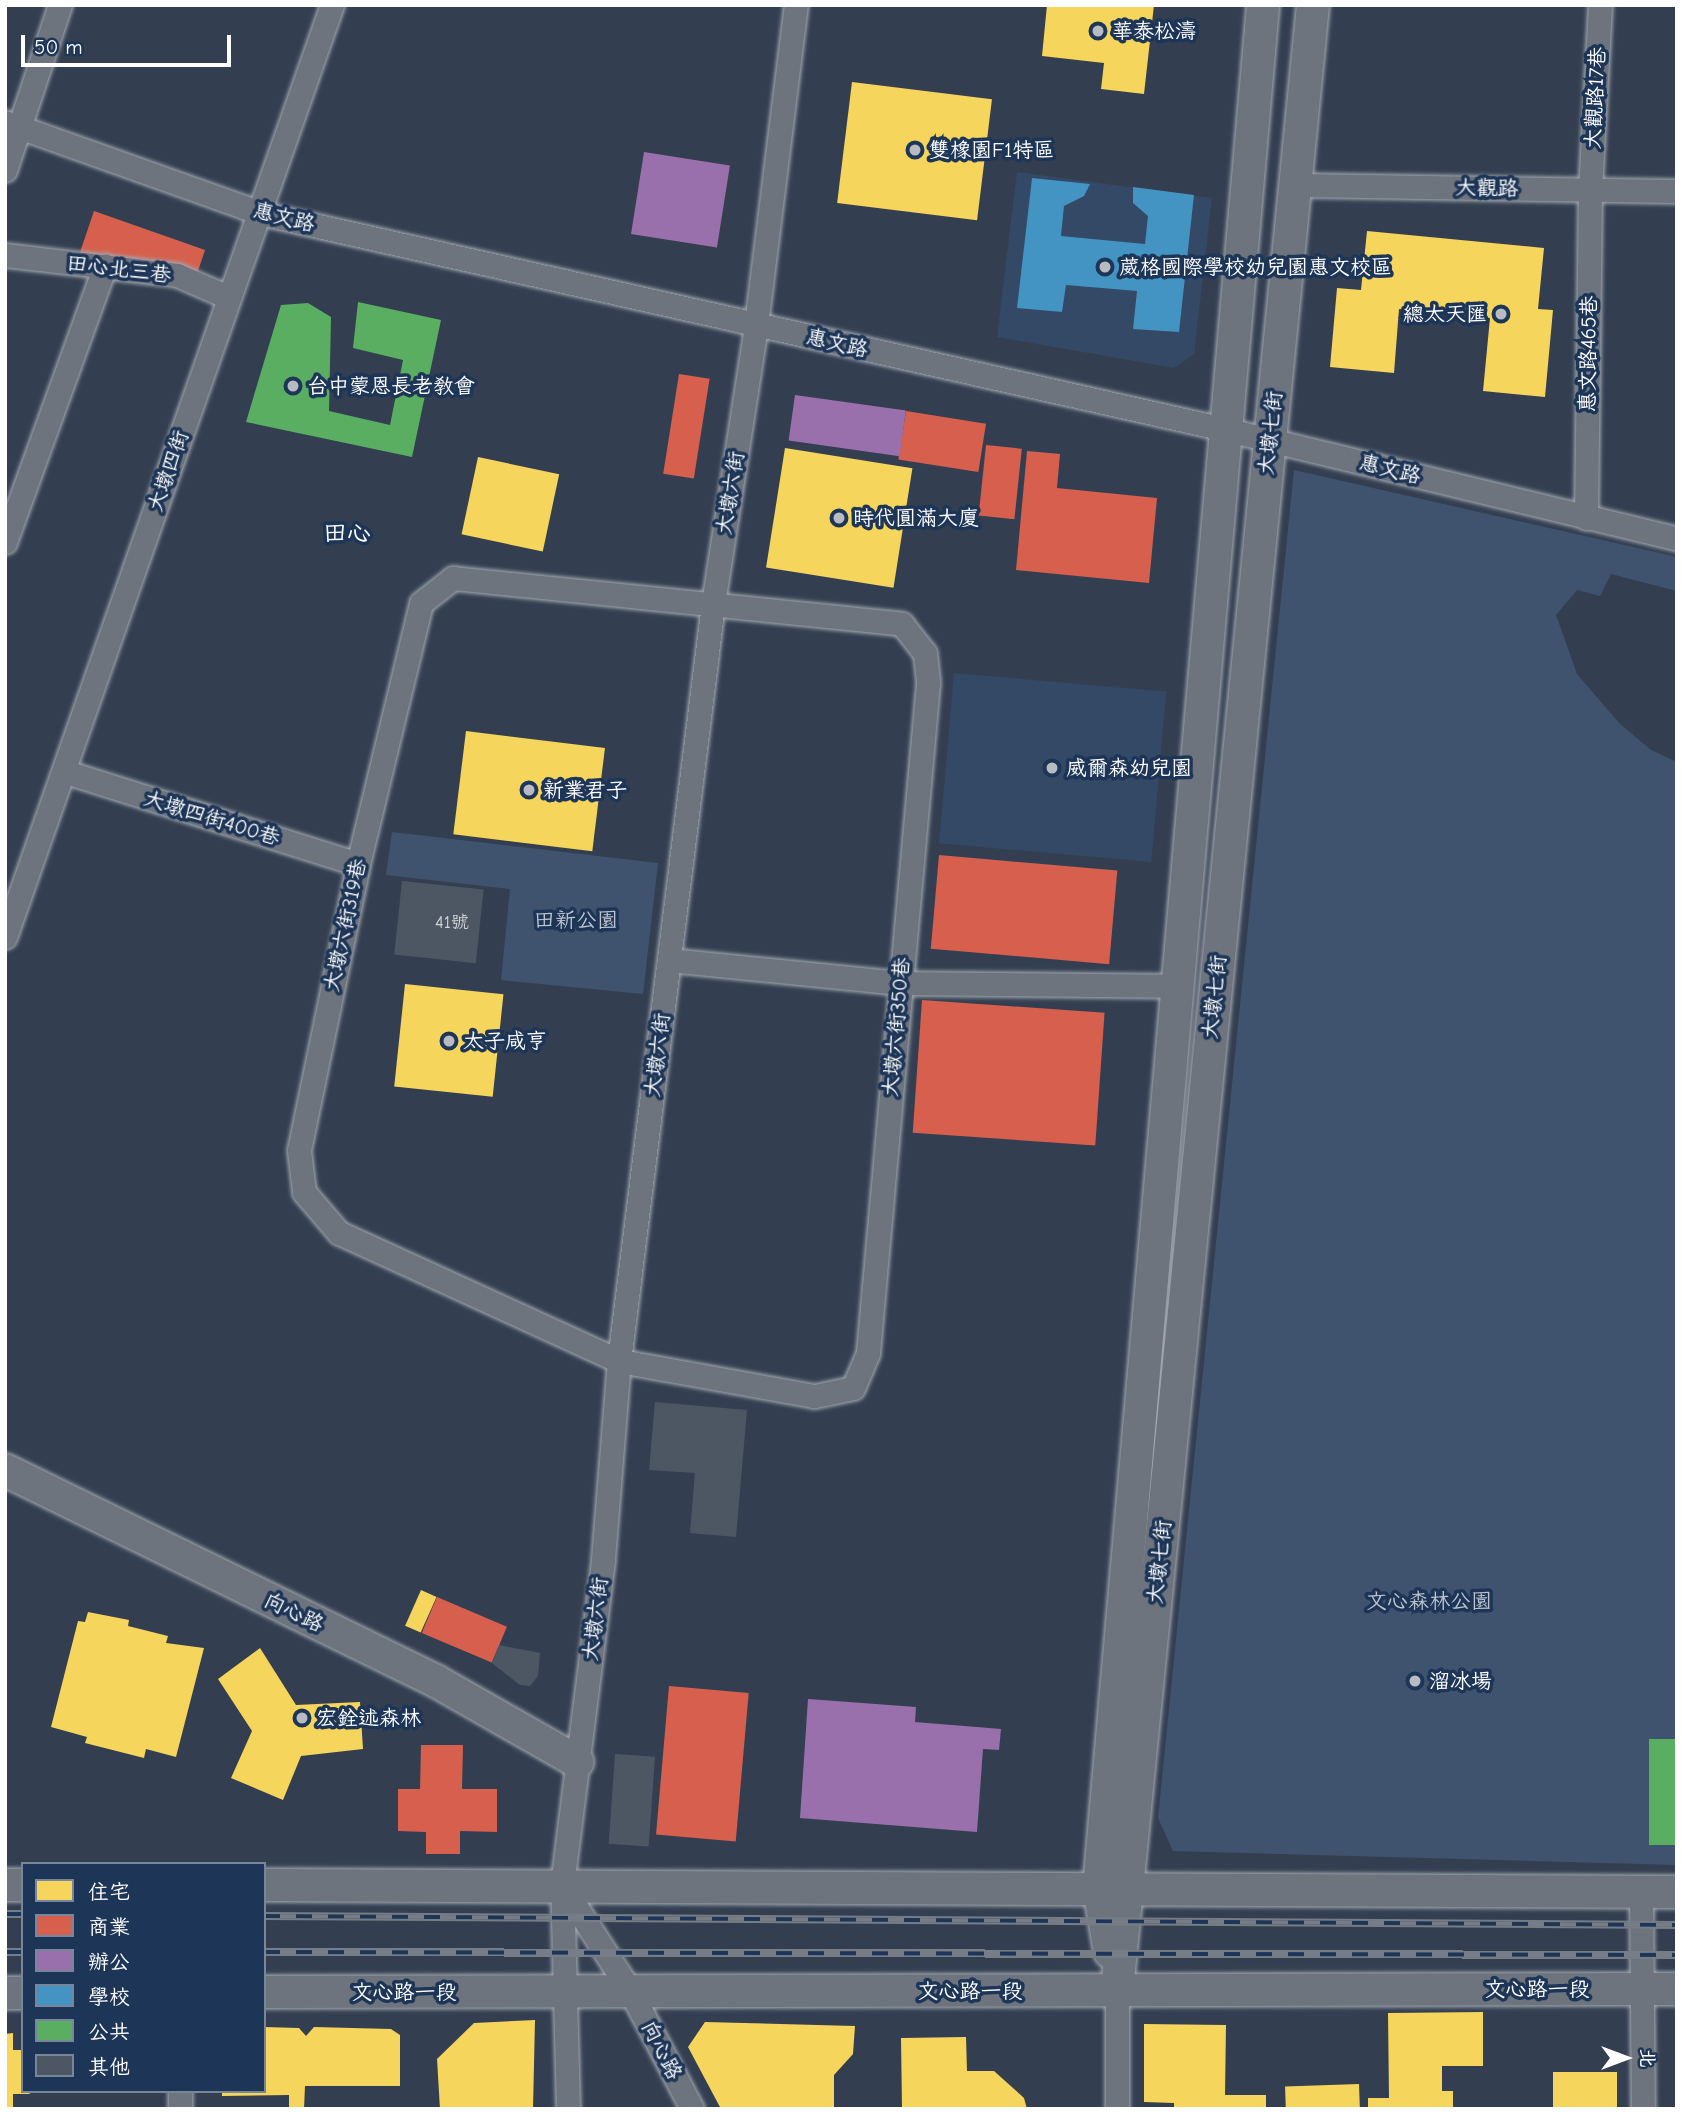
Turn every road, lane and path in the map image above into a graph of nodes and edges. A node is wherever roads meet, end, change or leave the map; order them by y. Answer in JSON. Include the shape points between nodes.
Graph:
{"nodes":[{"id":1,"x":60,"y":5,"type":"edge"},
{"id":2,"x":332,"y":5,"type":"edge"},
{"id":3,"x":796,"y":5,"type":"edge"},
{"id":4,"x":1264,"y":5,"type":"edge"},
{"id":5,"x":1313,"y":5,"type":"edge"},
{"id":6,"x":1600,"y":5,"type":"edge"},
{"id":7,"x":13,"y":125,"type":"edge"},
{"id":8,"x":5,"y":170,"type":"edge"},
{"id":9,"x":1296,"y":185,"type":"junction"},
{"id":10,"x":1590,"y":190,"type":"junction"},
{"id":11,"x":1677,"y":191,"type":"edge"},
{"id":12,"x":260,"y":213,"type":"junction"},
{"id":13,"x":5,"y":255,"type":"edge"},
{"id":14,"x":105,"y":266,"type":"junction"},
{"id":15,"x":228,"y":298,"type":"junction"},
{"id":16,"x":756,"y":325,"type":"junction"},
{"id":17,"x":1224,"y":429,"type":"junction"},
{"id":18,"x":1269,"y":440,"type":"junction"},
{"id":19,"x":1586,"y":518,"type":"junction"},
{"id":20,"x":1677,"y":540,"type":"edge"},
{"id":21,"x":5,"y":542,"type":"edge"},
{"id":22,"x":713,"y":604,"type":"junction"},
{"id":23,"x":65,"y":772,"type":"junction"},
{"id":24,"x":358,"y":863,"type":"junction"},
{"id":25,"x":5,"y":937,"type":"edge"},
{"id":26,"x":669,"y":960,"type":"junction"},
{"id":27,"x":900,"y":984,"type":"junction"},
{"id":28,"x":1179,"y":986,"type":"junction"},
{"id":29,"x":619,"y":1361,"type":"junction"},
{"id":30,"x":5,"y":1470,"type":"edge"},
{"id":31,"x":578,"y":1762,"type":"junction"},
{"id":32,"x":266,"y":1885,"type":"edge"},
{"id":33,"x":562,"y":1885,"type":"junction"},
{"id":34,"x":1113,"y":1888,"type":"junction"},
{"id":35,"x":1641,"y":1891,"type":"junction"},
{"id":36,"x":1677,"y":1892,"type":"edge"},
{"id":37,"x":1642,"y":1988,"type":"junction"},
{"id":38,"x":1677,"y":1989,"type":"edge"},
{"id":39,"x":1117,"y":1990,"type":"junction"},
{"id":40,"x":568,"y":1991,"type":"junction"},
{"id":41,"x":266,"y":1992,"type":"edge"},
{"id":42,"x":632,"y":1993,"type":"junction"},
{"id":43,"x":568,"y":2109,"type":"edge"},
{"id":44,"x":692,"y":2109,"type":"edge"},
{"id":45,"x":1117,"y":2109,"type":"edge"},
{"id":46,"x":1643,"y":2109,"type":"edge"}],
"edges":[{"from":1,"to":7,"type":"street"},
{"from":2,"to":12,"type":"street","name":"大墩四街"},
{"from":3,"to":16,"type":"street","name":"大墩六街"},
{"from":4,"to":17,"type":"street","name":"大墩七街"},
{"from":5,"to":9,"type":"street","name":"大墩七街"},
{"from":6,"to":10,"type":"street","name":"大觀路17巷"},
{"from":7,"to":8,"type":"street"},
{"from":7,"to":12,"type":"street","name":"惠文路"},
{"from":9,"to":10,"type":"street","name":"大觀路"},
{"from":9,"to":18,"type":"street","name":"大墩七街"},
{"from":10,"to":11,"type":"street","name":"大觀路"},
{"from":10,"to":19,"type":"street","name":"惠文路465巷"},
{"from":12,"to":15,"type":"street","name":"大墩四街"},
{"from":12,"to":16,"type":"street","name":"惠文路"},
{"from":13,"to":14,"type":"street","name":"田心北三巷"},
{"from":14,"to":15,"type":"street","name":"田心北三巷","via":[[177,275]]},
{"from":14,"to":21,"type":"street"},
{"from":15,"to":23,"type":"street","name":"大墩四街"},
{"from":16,"to":17,"type":"street","name":"惠文路"},
{"from":16,"to":22,"type":"street","name":"大墩六街"},
{"from":17,"to":18,"type":"street","name":"惠文路"},
{"from":17,"to":28,"type":"street","name":"大墩七街"},
{"from":18,"to":19,"type":"street","name":"惠文路"},
{"from":18,"to":34,"type":"street","name":"大墩七街"},
{"from":19,"to":20,"type":"street","name":"惠文路"},
{"from":22,"to":24,"type":"street","name":"大墩六街319巷","via":[[453,578],[421,603]]},
{"from":22,"to":26,"type":"street","name":"大墩六街"},
{"from":22,"to":27,"type":"street","name":"大墩六街350巷","via":[[902,625],[925,653],[928,683]]},
{"from":23,"to":24,"type":"street","name":"大墩四街400巷"},
{"from":23,"to":25,"type":"street","name":"大墩四街"},
{"from":24,"to":29,"type":"street","name":"大墩六街319巷","via":[[299,1150],[304,1192],[339,1233]]},
{"from":26,"to":27,"type":"street"},
{"from":26,"to":29,"type":"street","name":"大墩六街"},
{"from":27,"to":28,"type":"street"},
{"from":27,"to":29,"type":"street","name":"大墩六街350巷","via":[[868,1353],[853,1388],[814,1396]]},
{"from":28,"to":34,"type":"street","name":"大墩七街"},
{"from":29,"to":31,"type":"street","name":"大墩六街","via":[[603,1559]]},
{"from":30,"to":31,"type":"street","name":"向心路","via":[[436,1681]]},
{"from":31,"to":33,"type":"street","name":"大墩六街"},
{"from":32,"to":33,"type":"street"},
{"from":33,"to":34,"type":"street"},
{"from":33,"to":40,"type":"street","name":"大墩六街"},
{"from":33,"to":42,"type":"street","name":"向心路"},
{"from":34,"to":35,"type":"street"},
{"from":34,"to":39,"type":"street","name":"大墩七街"},
{"from":35,"to":36,"type":"street"},
{"from":35,"to":37,"type":"street"},
{"from":37,"to":38,"type":"street","name":"文心路一段"},
{"from":37,"to":39,"type":"street","name":"文心路一段"},
{"from":37,"to":46,"type":"street"},
{"from":39,"to":42,"type":"street","name":"文心路一段"},
{"from":39,"to":45,"type":"street","name":"大墩七街"},
{"from":40,"to":41,"type":"street","name":"文心路一段"},
{"from":40,"to":42,"type":"street","name":"文心路一段"},
{"from":40,"to":43,"type":"street","name":"大墩六街"},
{"from":42,"to":44,"type":"street","name":"向心路"}]}
